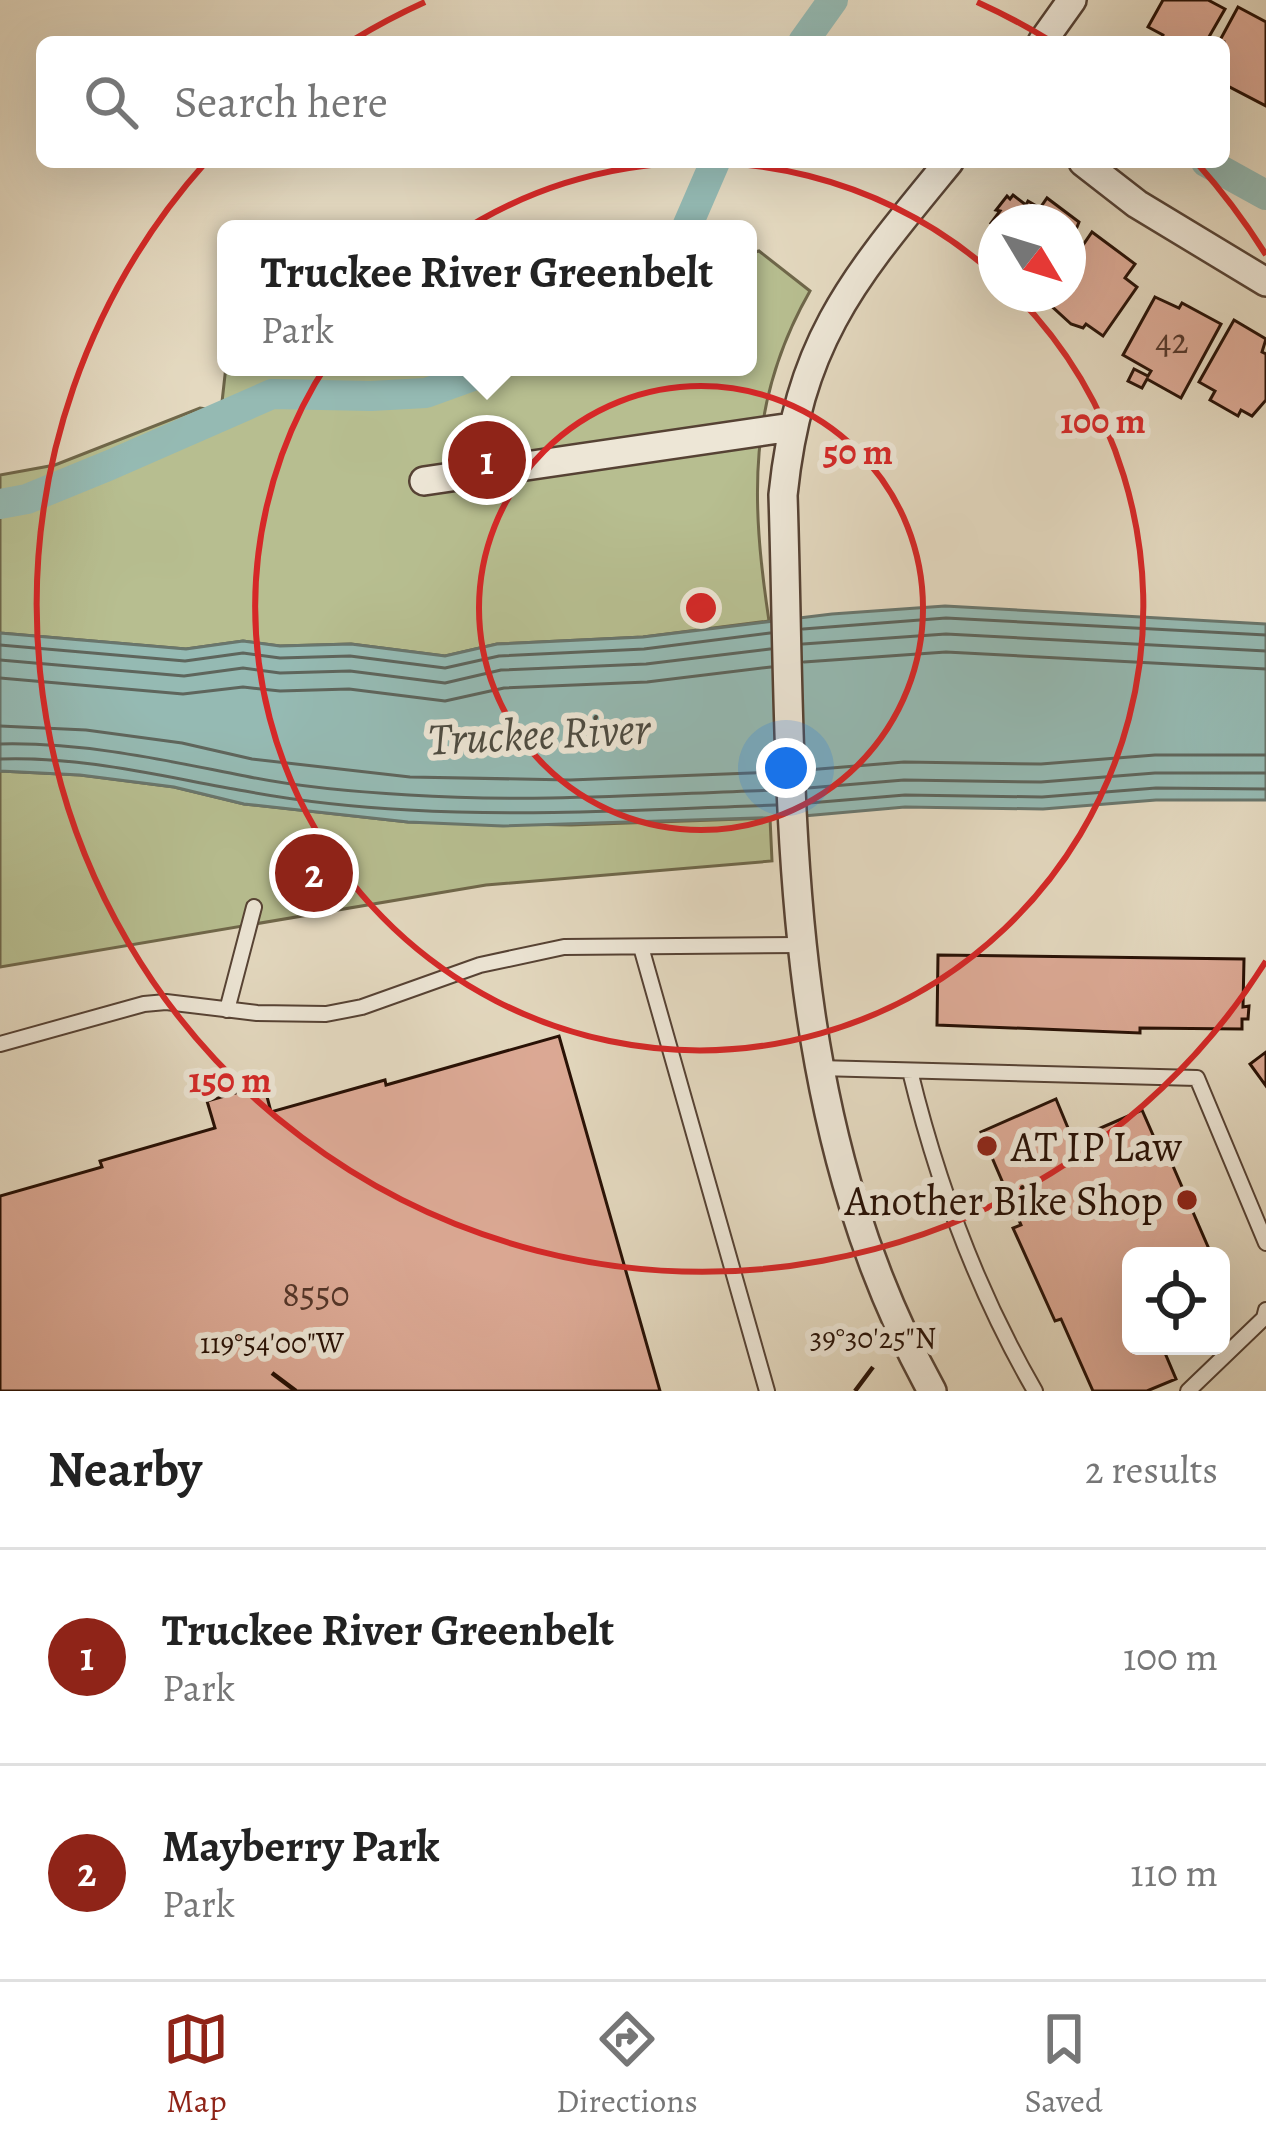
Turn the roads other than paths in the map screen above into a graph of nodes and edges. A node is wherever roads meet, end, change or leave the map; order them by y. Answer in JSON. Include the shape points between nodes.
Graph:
{"nodes":[{"id":1,"x":1072,"y":0,"type":"edge"},
{"id":2,"x":1046,"y":36,"type":"edge"},
{"id":3,"x":944,"y":168,"type":"edge"},
{"id":4,"x":1091,"y":168,"type":"edge"},
{"id":5,"x":1266,"y":282,"type":"edge"},
{"id":6,"x":792,"y":427,"type":"junction"},
{"id":7,"x":424,"y":481,"type":"dead end"},
{"id":8,"x":254,"y":907,"type":"dead end"},
{"id":9,"x":800,"y":945,"type":"junction"},
{"id":10,"x":641,"y":946,"type":"junction"},
{"id":11,"x":227,"y":1010,"type":"junction"},
{"id":12,"x":0,"y":1044,"type":"edge"},
{"id":13,"x":818,"y":1068,"type":"junction"},
{"id":14,"x":910,"y":1071,"type":"junction"},
{"id":15,"x":1266,"y":1243,"type":"edge"},
{"id":16,"x":1266,"y":1310,"type":"edge"},
{"id":17,"x":766,"y":1391,"type":"edge"},
{"id":18,"x":932,"y":1391,"type":"edge"},
{"id":19,"x":1035,"y":1391,"type":"edge"},
{"id":20,"x":1187,"y":1391,"type":"edge"}],
"edges":[{"from":1,"to":2,"type":"street"},
{"from":3,"to":6,"type":"street","via":[[850,286],[802,385]]},
{"from":4,"to":5,"type":"street"},
{"from":6,"to":7,"type":"street"},
{"from":6,"to":9,"type":"street","via":[[783,495]]},
{"from":8,"to":11,"type":"lane"},
{"from":9,"to":10,"type":"lane"},
{"from":9,"to":13,"type":"street"},
{"from":10,"to":11,"type":"lane","via":[[564,947],[480,965],[326,1014]]},
{"from":10,"to":17,"type":"lane"},
{"from":11,"to":12,"type":"lane","via":[[144,1004]]},
{"from":13,"to":14,"type":"lane"},
{"from":13,"to":18,"type":"street","via":[[856,1213]]},
{"from":14,"to":15,"type":"lane","via":[[1197,1078]]},
{"from":14,"to":19,"type":"lane","via":[[958,1228]]},
{"from":16,"to":20,"type":"lane"}]}
